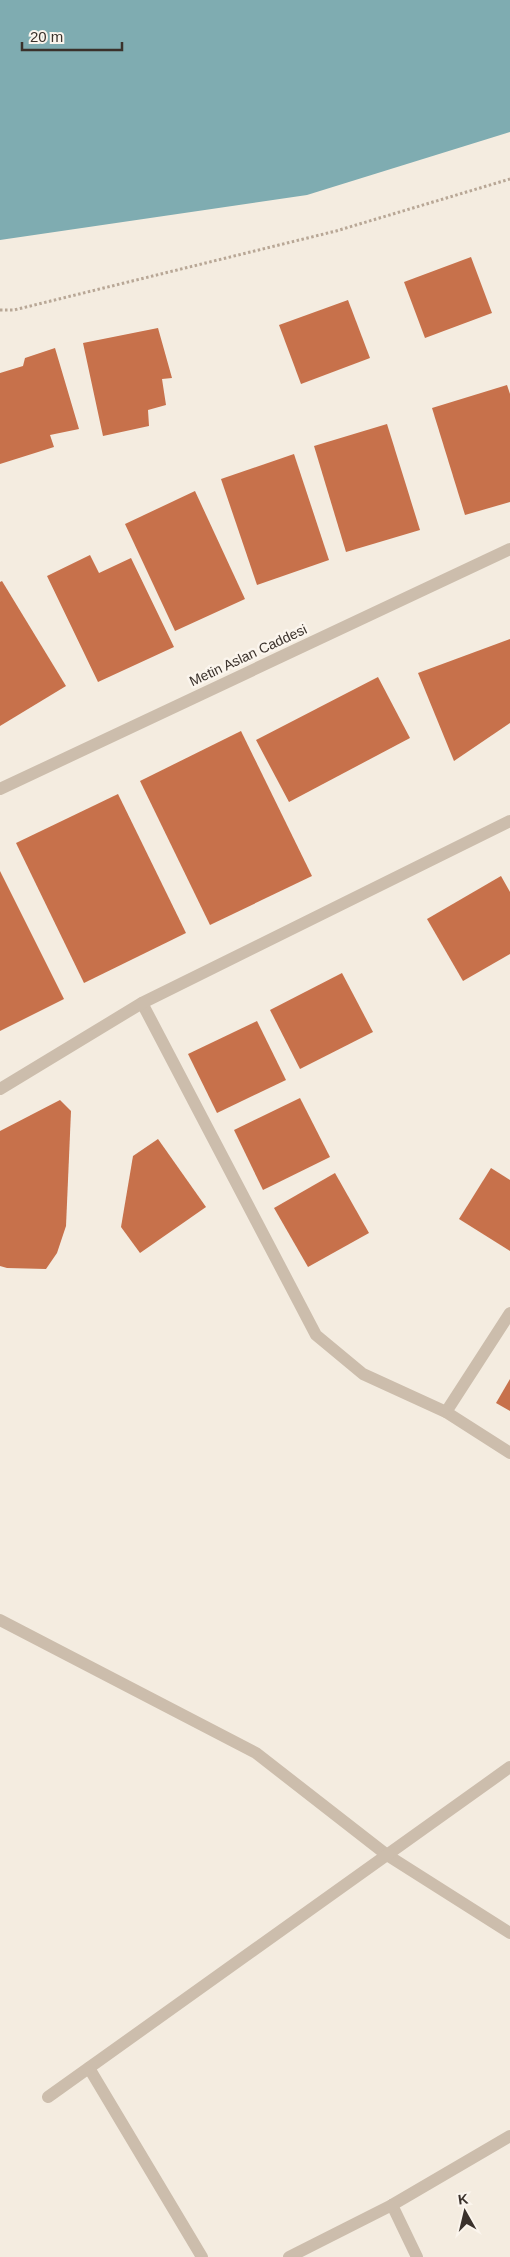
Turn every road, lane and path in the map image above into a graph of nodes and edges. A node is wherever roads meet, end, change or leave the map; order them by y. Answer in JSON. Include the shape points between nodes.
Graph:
{"nodes":[{"id":1,"x":510,"y":178,"type":"edge"},
{"id":2,"x":0,"y":310,"type":"edge"},
{"id":3,"x":510,"y":549,"type":"edge"},
{"id":4,"x":0,"y":789,"type":"edge"},
{"id":5,"x":510,"y":821,"type":"edge"},
{"id":6,"x":142,"y":1003,"type":"junction"},
{"id":7,"x":0,"y":1090,"type":"edge"},
{"id":8,"x":510,"y":1313,"type":"edge"},
{"id":9,"x":446,"y":1412,"type":"junction"},
{"id":10,"x":510,"y":1453,"type":"edge"},
{"id":11,"x":0,"y":1620,"type":"edge"},
{"id":12,"x":510,"y":1767,"type":"edge"},
{"id":13,"x":387,"y":1855,"type":"junction"},
{"id":14,"x":510,"y":1933,"type":"edge"},
{"id":15,"x":89,"y":2068,"type":"junction"},
{"id":16,"x":48,"y":2097,"type":"dead end"},
{"id":17,"x":510,"y":2136,"type":"edge"},
{"id":18,"x":392,"y":2204,"type":"junction"},
{"id":19,"x":202,"y":2257,"type":"edge"},
{"id":20,"x":289,"y":2257,"type":"edge"},
{"id":21,"x":417,"y":2257,"type":"edge"}],
"edges":[{"from":1,"to":2,"type":"path","via":[[336,230],[14,310]]},
{"from":3,"to":4,"type":"street","name":"Metin Aslan Caddesi"},
{"from":5,"to":6,"type":"street"},
{"from":6,"to":7,"type":"street"},
{"from":6,"to":9,"type":"street","via":[[316,1335],[363,1374]]},
{"from":8,"to":9,"type":"street"},
{"from":9,"to":10,"type":"street"},
{"from":11,"to":13,"type":"street","via":[[256,1753]]},
{"from":12,"to":13,"type":"street"},
{"from":13,"to":14,"type":"street"},
{"from":13,"to":15,"type":"street"},
{"from":15,"to":16,"type":"street"},
{"from":15,"to":19,"type":"street"},
{"from":17,"to":18,"type":"street"},
{"from":18,"to":20,"type":"street"},
{"from":18,"to":21,"type":"street"}]}
